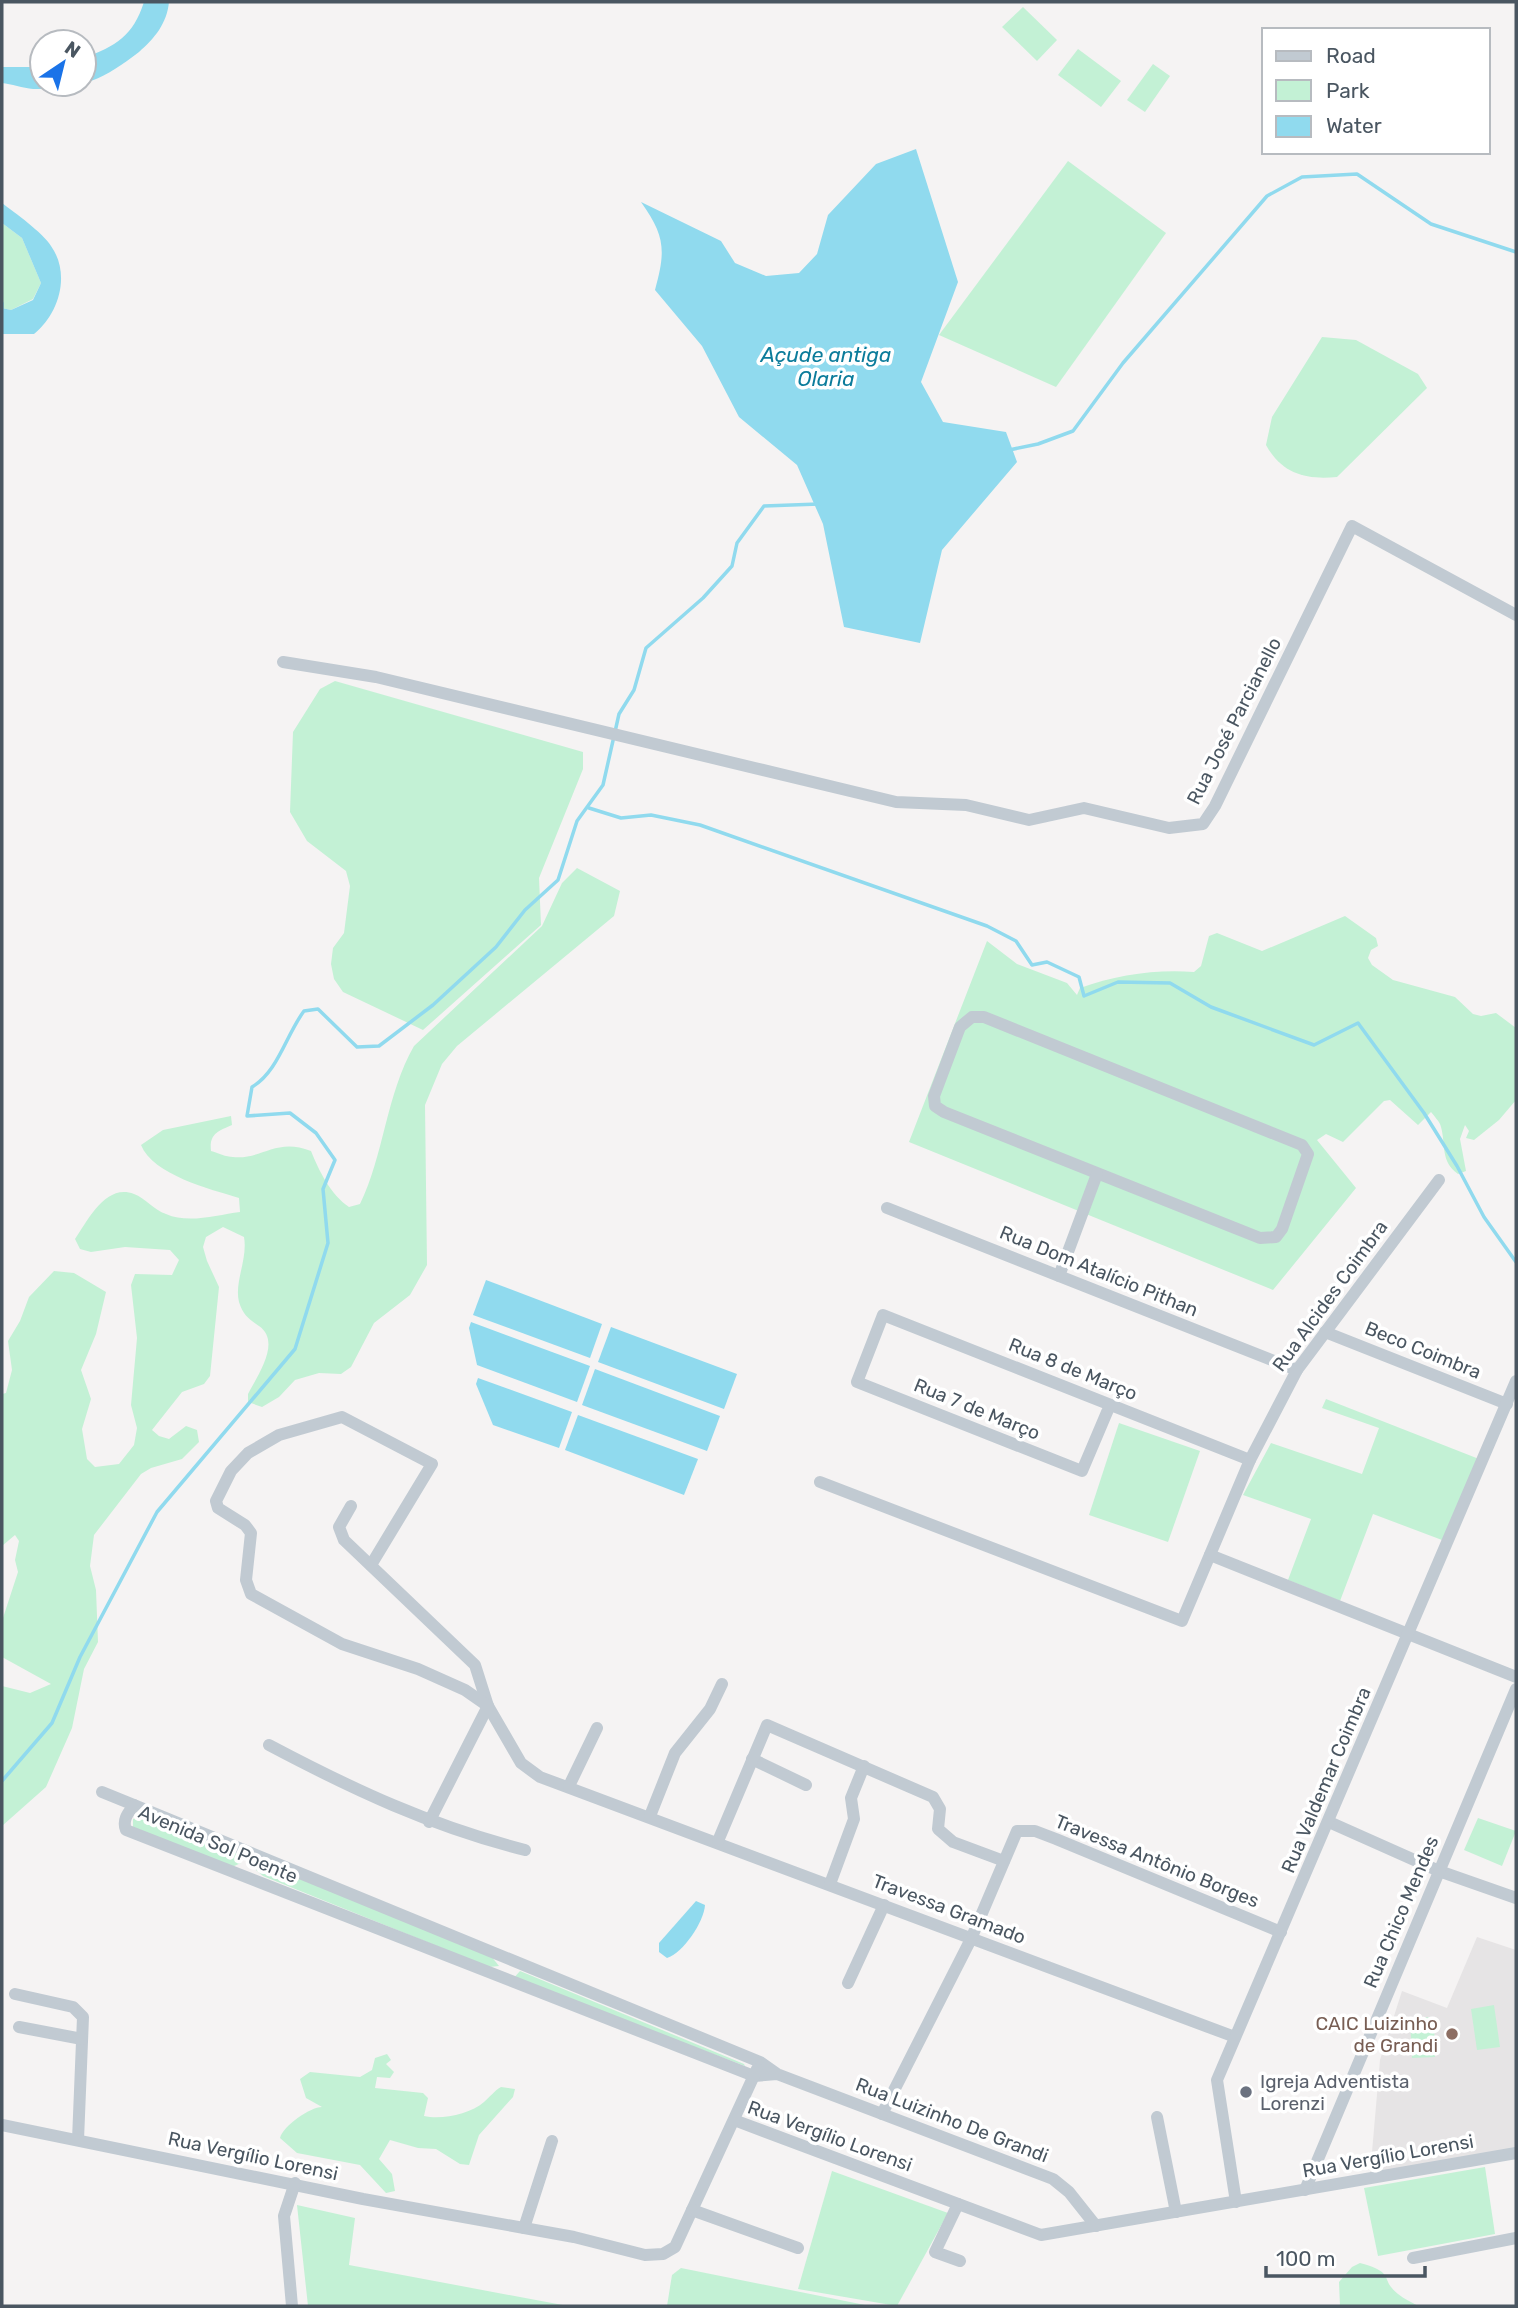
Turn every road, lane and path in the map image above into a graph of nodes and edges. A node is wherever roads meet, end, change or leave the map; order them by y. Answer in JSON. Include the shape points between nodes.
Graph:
{"nodes":[{"id":1,"x":1516,"y":615,"type":"edge"},
{"id":2,"x":284,"y":662,"type":"dead end"},
{"id":3,"x":1097,"y":1174,"type":"junction"},
{"id":4,"x":1439,"y":1180,"type":"dead end"},
{"id":5,"x":887,"y":1208,"type":"dead end"},
{"id":6,"x":1059,"y":1276,"type":"junction"},
{"id":7,"x":883,"y":1315,"type":"joint"},
{"id":8,"x":1325,"y":1332,"type":"junction"},
{"id":9,"x":1297,"y":1370,"type":"junction"},
{"id":10,"x":1516,"y":1381,"type":"edge"},
{"id":11,"x":1507,"y":1404,"type":"junction"},
{"id":12,"x":1110,"y":1405,"type":"junction"},
{"id":13,"x":1250,"y":1460,"type":"junction"},
{"id":14,"x":820,"y":1482,"type":"dead end"},
{"id":15,"x":351,"y":1506,"type":"dead end"},
{"id":16,"x":1210,"y":1555,"type":"junction"},
{"id":17,"x":371,"y":1565,"type":"junction"},
{"id":18,"x":1410,"y":1636,"type":"junction"},
{"id":19,"x":1516,"y":1677,"type":"edge"},
{"id":20,"x":722,"y":1684,"type":"dead end"},
{"id":21,"x":1516,"y":1689,"type":"edge"},
{"id":22,"x":488,"y":1706,"type":"junction"},
{"id":23,"x":597,"y":1728,"type":"dead end"},
{"id":24,"x":269,"y":1745,"type":"dead end"},
{"id":25,"x":752,"y":1759,"type":"junction"},
{"id":26,"x":864,"y":1766,"type":"junction"},
{"id":27,"x":806,"y":1785,"type":"dead end"},
{"id":28,"x":569,"y":1786,"type":"junction"},
{"id":29,"x":102,"y":1792,"type":"dead end"},
{"id":30,"x":134,"y":1805,"type":"junction"},
{"id":31,"x":650,"y":1816,"type":"junction"},
{"id":32,"x":429,"y":1822,"type":"junction"},
{"id":33,"x":1329,"y":1822,"type":"junction"},
{"id":34,"x":718,"y":1842,"type":"junction"},
{"id":35,"x":526,"y":1850,"type":"dead end"},
{"id":36,"x":256,"y":1855,"type":"junction"},
{"id":37,"x":1004,"y":1861,"type":"junction"},
{"id":38,"x":1439,"y":1871,"type":"junction"},
{"id":39,"x":248,"y":1878,"type":"junction"},
{"id":40,"x":830,"y":1884,"type":"junction"},
{"id":41,"x":1516,"y":1898,"type":"edge"},
{"id":42,"x":884,"y":1905,"type":"junction"},
{"id":43,"x":1281,"y":1932,"type":"junction"},
{"id":44,"x":971,"y":1939,"type":"junction"},
{"id":45,"x":513,"y":1961,"type":"junction"},
{"id":46,"x":504,"y":1978,"type":"junction"},
{"id":47,"x":848,"y":1983,"type":"dead end"},
{"id":48,"x":15,"y":1994,"type":"dead end"},
{"id":49,"x":19,"y":2027,"type":"dead end"},
{"id":50,"x":1236,"y":2037,"type":"junction"},
{"id":51,"x":82,"y":2039,"type":"junction"},
{"id":52,"x":760,"y":2063,"type":"junction"},
{"id":53,"x":777,"y":2074,"type":"junction"},
{"id":54,"x":754,"y":2076,"type":"junction"},
{"id":55,"x":882,"y":2114,"type":"junction"},
{"id":56,"x":1157,"y":2117,"type":"dead end"},
{"id":57,"x":734,"y":2120,"type":"junction"},
{"id":58,"x":2,"y":2124,"type":"edge"},
{"id":59,"x":78,"y":2140,"type":"junction"},
{"id":60,"x":552,"y":2141,"type":"dead end"},
{"id":61,"x":1516,"y":2153,"type":"edge"},
{"id":62,"x":295,"y":2183,"type":"junction"},
{"id":63,"x":1305,"y":2190,"type":"junction"},
{"id":64,"x":1236,"y":2202,"type":"junction"},
{"id":65,"x":958,"y":2204,"type":"junction"},
{"id":66,"x":692,"y":2210,"type":"junction"},
{"id":67,"x":1176,"y":2212,"type":"junction"},
{"id":68,"x":1096,"y":2225,"type":"junction"},
{"id":69,"x":524,"y":2228,"type":"junction"},
{"id":70,"x":1516,"y":2238,"type":"edge"},
{"id":71,"x":798,"y":2248,"type":"dead end"},
{"id":72,"x":1412,"y":2258,"type":"dead end"},
{"id":73,"x":960,"y":2261,"type":"dead end"},
{"id":74,"x":292,"y":2306,"type":"edge"}],
"edges":[{"from":1,"to":2,"type":"street","name":"Rua José Parcianello","via":[[1352,526],[1215,806],[1203,824],[1169,828],[1084,808],[1029,820],[966,805],[896,802],[376,677]]},
{"from":3,"to":3,"type":"street","via":[[1260,1238],[1276,1237],[1308,1154],[1294,1140],[985,1017],[972,1017],[960,1027],[934,1096],[935,1106]]},
{"from":3,"to":6,"type":"street"},
{"from":4,"to":8,"type":"street","name":"Rua Alcides Coimbra"},
{"from":5,"to":6,"type":"street","name":"Rua Dom Atalício Pithan"},
{"from":6,"to":9,"type":"street","name":"Rua Dom Atalício Pithan"},
{"from":7,"to":12,"type":"street","name":"Rua 8 de Março"},
{"from":7,"to":12,"type":"street","name":"Rua 7 de Março","via":[[857,1382],[1082,1471]]},
{"from":8,"to":9,"type":"street","name":"Rua Alcides Coimbra"},
{"from":8,"to":11,"type":"street","name":"Beco Coimbra"},
{"from":9,"to":13,"type":"street","name":"Rua Alcides Coimbra"},
{"from":10,"to":11,"type":"street","name":"Rua Valdemar Coimbra"},
{"from":11,"to":18,"type":"street","name":"Rua Valdemar Coimbra"},
{"from":12,"to":13,"type":"street","name":"Rua 8 de Março"},
{"from":13,"to":16,"type":"street","name":"Rua Alcides Coimbra"},
{"from":14,"to":16,"type":"street","name":"Rua Alcides Coimbra","via":[[1182,1621]]},
{"from":15,"to":17,"type":"street","via":[[340,1534]]},
{"from":16,"to":18,"type":"street"},
{"from":17,"to":22,"type":"street","via":[[475,1665]]},
{"from":17,"to":22,"type":"street","via":[[432,1464],[342,1417],[279,1435],[248,1453],[231,1471],[216,1501],[218,1508],[251,1533],[246,1580],[251,1594],[342,1644],[418,1669]]},
{"from":18,"to":19,"type":"street"},
{"from":18,"to":33,"type":"street","name":"Rua Valdemar Coimbra"},
{"from":20,"to":31,"type":"street","via":[[710,1709],[675,1753]]},
{"from":21,"to":38,"type":"street","name":"Rua Chico Mendes"},
{"from":22,"to":28,"type":"street","name":"Travessa Gramado","via":[[521,1763],[541,1777]]},
{"from":22,"to":32,"type":"street"},
{"from":23,"to":28,"type":"street"},
{"from":24,"to":32,"type":"street","via":[[366,1796]]},
{"from":25,"to":26,"type":"street","via":[[767,1725]]},
{"from":25,"to":27,"type":"street"},
{"from":25,"to":34,"type":"street"},
{"from":26,"to":37,"type":"street","via":[[933,1797],[940,1809],[938,1829],[953,1842]]},
{"from":26,"to":40,"type":"street","via":[[851,1798],[854,1819]]},
{"from":28,"to":31,"type":"street","name":"Travessa Gramado"},
{"from":29,"to":30,"type":"street"},
{"from":30,"to":36,"type":"street","name":"Avenida Sol Poente"},
{"from":30,"to":39,"type":"street","name":"Avenida Sol Poente","via":[[124,1824],[126,1830]]},
{"from":31,"to":34,"type":"street","name":"Travessa Gramado"},
{"from":32,"to":35,"type":"street"},
{"from":33,"to":38,"type":"street"},
{"from":33,"to":43,"type":"street","name":"Rua Valdemar Coimbra"},
{"from":34,"to":40,"type":"street","name":"Travessa Gramado"},
{"from":36,"to":39,"type":"street"},
{"from":36,"to":45,"type":"street","name":"Avenida Sol Poente"},
{"from":37,"to":43,"type":"street","name":"Travessa Antônio Borges","via":[[1017,1830],[1035,1831]]},
{"from":37,"to":44,"type":"street"},
{"from":38,"to":41,"type":"street"},
{"from":38,"to":63,"type":"street","name":"Rua Chico Mendes"},
{"from":39,"to":46,"type":"street","name":"Avenida Sol Poente"},
{"from":40,"to":42,"type":"street","name":"Travessa Gramado"},
{"from":42,"to":44,"type":"street","name":"Travessa Gramado"},
{"from":42,"to":47,"type":"street"},
{"from":43,"to":50,"type":"street","name":"Rua Valdemar Coimbra"},
{"from":44,"to":50,"type":"street","name":"Travessa Gramado"},
{"from":44,"to":55,"type":"street"},
{"from":45,"to":46,"type":"street"},
{"from":45,"to":52,"type":"street","name":"Avenida Sol Poente"},
{"from":46,"to":54,"type":"street","name":"Avenida Sol Poente"},
{"from":48,"to":51,"type":"street","via":[[79,2010]]},
{"from":49,"to":51,"type":"street"},
{"from":50,"to":64,"type":"street","name":"Rua Valdemar Coimbra","via":[[1217,2080]]},
{"from":51,"to":59,"type":"street"},
{"from":52,"to":53,"type":"street","name":"Rua Luizinho De Grandi"},
{"from":52,"to":54,"type":"street"},
{"from":53,"to":54,"type":"street","name":"Rua Luizinho De Grandi"},
{"from":53,"to":55,"type":"street","name":"Rua Luizinho De Grandi"},
{"from":54,"to":57,"type":"street"},
{"from":55,"to":68,"type":"street","name":"Rua Luizinho De Grandi","via":[[1053,2179]]},
{"from":56,"to":67,"type":"street"},
{"from":57,"to":65,"type":"street","name":"Rua Vergílio Lorensi"},
{"from":57,"to":66,"type":"street","name":"Rua Vergílio Lorensi"},
{"from":58,"to":59,"type":"street","name":"Rua Vergílio Lorensi"},
{"from":59,"to":62,"type":"street","name":"Rua Vergílio Lorensi"},
{"from":60,"to":69,"type":"street"},
{"from":61,"to":63,"type":"street","name":"Rua Vergílio Lorensi"},
{"from":62,"to":69,"type":"street","name":"Rua Vergílio Lorensi"},
{"from":62,"to":74,"type":"street","via":[[284,2216]]},
{"from":63,"to":64,"type":"street","name":"Rua Vergílio Lorensi"},
{"from":64,"to":67,"type":"street","name":"Rua Vergílio Lorensi"},
{"from":65,"to":68,"type":"street","name":"Rua Vergílio Lorensi","via":[[1041,2235]]},
{"from":65,"to":73,"type":"street","via":[[934,2249],[936,2254]]},
{"from":66,"to":69,"type":"street","name":"Rua Vergílio Lorensi","via":[[675,2247],[663,2254],[645,2255]]},
{"from":66,"to":71,"type":"street"},
{"from":67,"to":68,"type":"street","name":"Rua Vergílio Lorensi"},
{"from":70,"to":72,"type":"street"}]}
